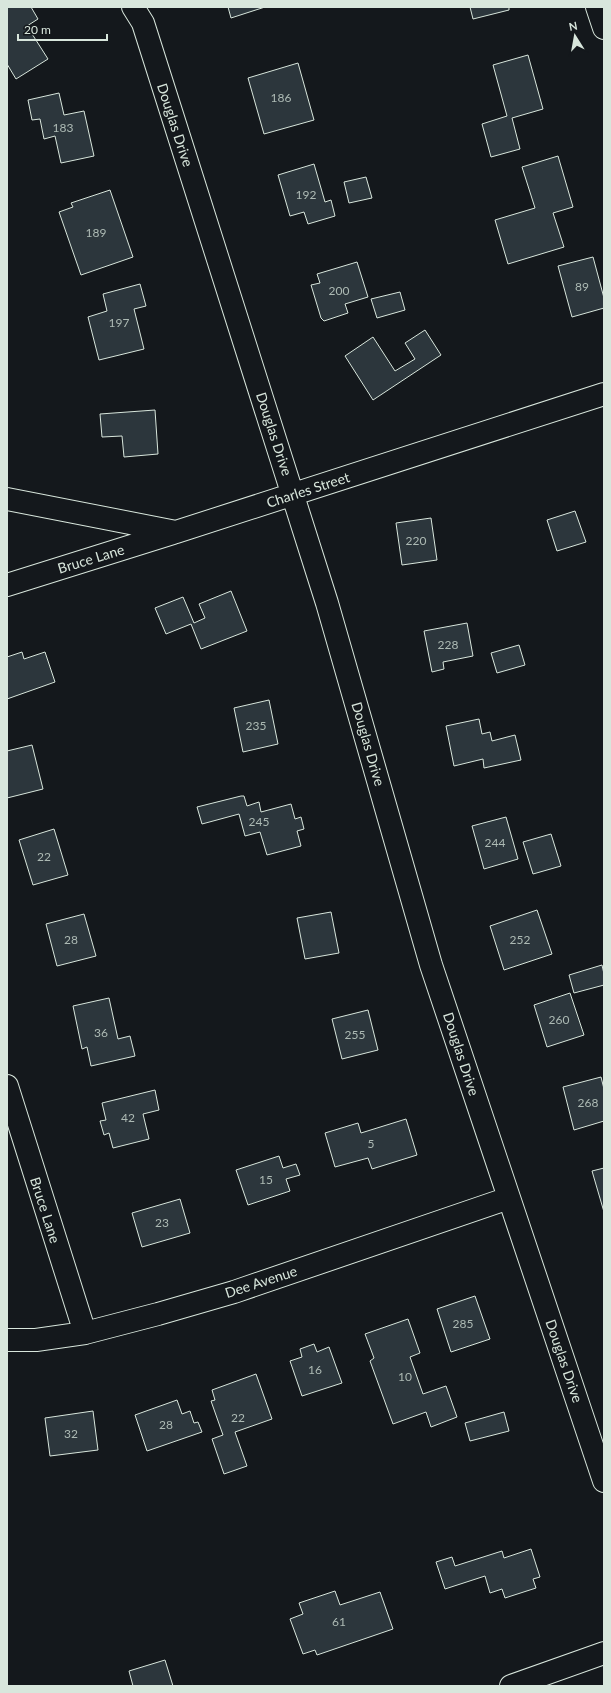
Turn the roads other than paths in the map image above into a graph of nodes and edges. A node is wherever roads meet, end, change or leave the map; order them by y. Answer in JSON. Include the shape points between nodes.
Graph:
{"nodes":[{"id":1,"x":133,"y":7,"type":"edge"},
{"id":2,"x":597,"y":7,"type":"edge"},
{"id":3,"x":604,"y":28,"type":"edge"},
{"id":4,"x":604,"y":394,"type":"edge"},
{"id":5,"x":294,"y":495,"type":"junction"},
{"id":6,"x":7,"y":499,"type":"edge"},
{"id":7,"x":176,"y":532,"type":"junction"},
{"id":8,"x":7,"y":585,"type":"edge"},
{"id":9,"x":7,"y":1086,"type":"edge"},
{"id":10,"x":509,"y":1198,"type":"junction"},
{"id":11,"x":85,"y":1333,"type":"junction"},
{"id":12,"x":7,"y":1340,"type":"edge"},
{"id":13,"x":604,"y":1480,"type":"edge"},
{"id":14,"x":604,"y":1653,"type":"edge"},
{"id":15,"x":511,"y":1686,"type":"edge"}],
"edges":[{"from":1,"to":5,"type":"street","name":"Douglas Drive","via":[[143,23]]},
{"from":2,"to":3,"type":"street"},
{"from":4,"to":5,"type":"street","name":"Charles Street"},
{"from":5,"to":7,"type":"street","name":"Charles Street"},
{"from":5,"to":10,"type":"street","name":"Douglas Drive","via":[[431,965]]},
{"from":6,"to":7,"type":"street","name":"Charles Street"},
{"from":7,"to":8,"type":"street","name":"Bruce Lane"},
{"from":9,"to":11,"type":"street","name":"Bruce Lane"},
{"from":10,"to":11,"type":"street","name":"Dee Avenue","via":[[234,1292]]},
{"from":10,"to":13,"type":"street","name":"Douglas Drive"},
{"from":11,"to":12,"type":"street","name":"Dee Avenue","via":[[36,1340]]},
{"from":14,"to":15,"type":"street"}]}
